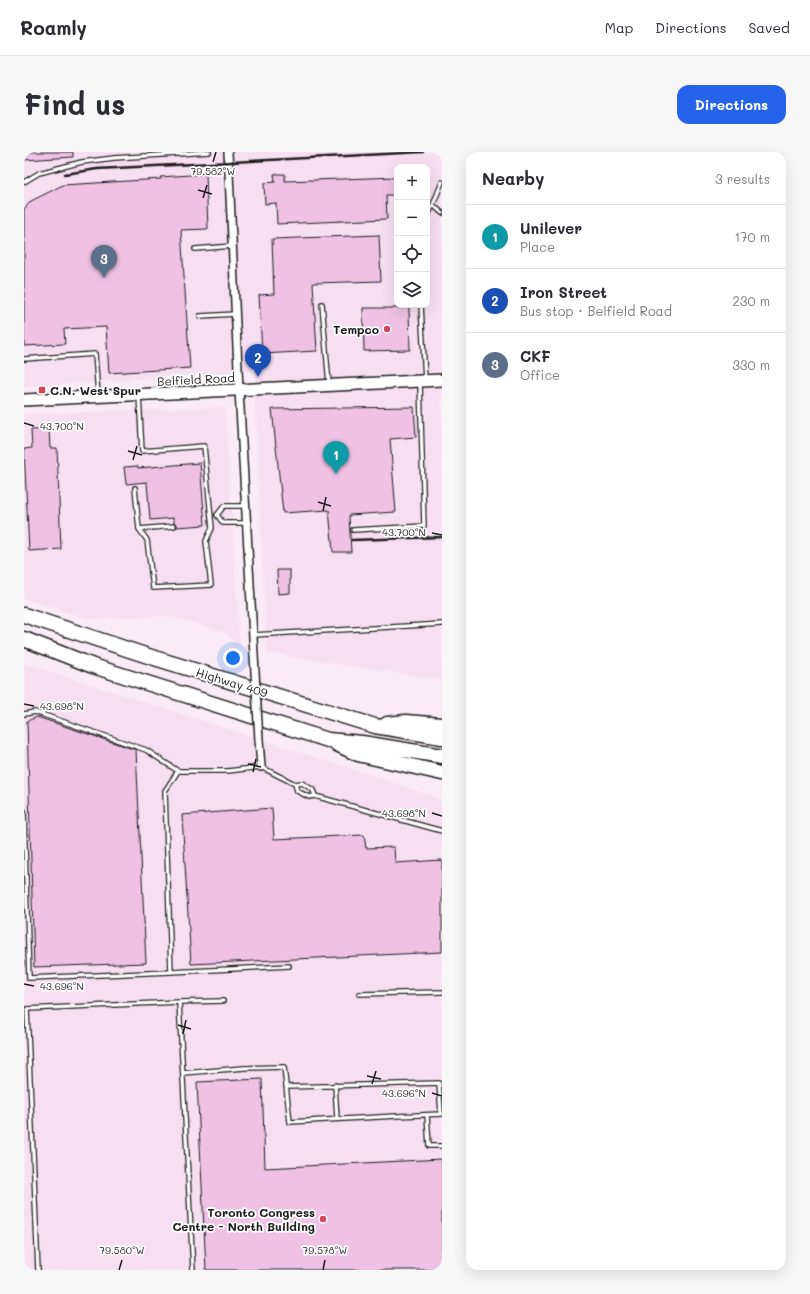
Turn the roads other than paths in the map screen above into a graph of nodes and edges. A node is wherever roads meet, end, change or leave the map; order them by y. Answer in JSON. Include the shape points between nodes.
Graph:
{"nodes":[{"id":1,"x":209,"y":152,"type":"edge"},
{"id":2,"x":228,"y":152,"type":"edge"},
{"id":3,"x":24,"y":182,"type":"edge"},
{"id":4,"x":442,"y":182,"type":"edge"},
{"id":5,"x":433,"y":206,"type":"junction"},
{"id":6,"x":430,"y":212,"type":"edge"},
{"id":7,"x":442,"y":213,"type":"edge"},
{"id":8,"x":233,"y":246,"type":"junction"},
{"id":9,"x":194,"y":249,"type":"dead end"},
{"id":10,"x":322,"y":304,"type":"dead end"},
{"id":11,"x":421,"y":308,"type":"edge"},
{"id":12,"x":236,"y":314,"type":"junction"},
{"id":13,"x":200,"y":316,"type":"dead end"},
{"id":14,"x":24,"y":359,"type":"edge"},
{"id":15,"x":442,"y":380,"type":"edge"},
{"id":16,"x":422,"y":381,"type":"junction"},
{"id":17,"x":329,"y":385,"type":"junction"},
{"id":18,"x":239,"y":390,"type":"junction"},
{"id":19,"x":139,"y":394,"type":"junction"},
{"id":20,"x":98,"y":396,"type":"junction"},
{"id":21,"x":24,"y":400,"type":"edge"},
{"id":22,"x":135,"y":488,"type":"dead end"},
{"id":23,"x":246,"y":506,"type":"junction"},
{"id":24,"x":211,"y":515,"type":"junction"},
{"id":25,"x":217,"y":515,"type":"junction"},
{"id":26,"x":212,"y":522,"type":"junction"},
{"id":27,"x":205,"y":523,"type":"dead end"},
{"id":28,"x":247,"y":523,"type":"junction"},
{"id":29,"x":174,"y":526,"type":"dead end"},
{"id":30,"x":139,"y":529,"type":"junction"},
{"id":31,"x":353,"y":530,"type":"dead end"},
{"id":32,"x":24,"y":615,"type":"edge"},
{"id":33,"x":442,"y":624,"type":"edge"},
{"id":34,"x":253,"y":635,"type":"junction"},
{"id":35,"x":24,"y":639,"type":"edge"},
{"id":36,"x":24,"y":714,"type":"edge"},
{"id":37,"x":442,"y":725,"type":"edge"},
{"id":38,"x":375,"y":726,"type":"junction"},
{"id":39,"x":442,"y":737,"type":"edge"},
{"id":40,"x":328,"y":740,"type":"junction"},
{"id":41,"x":442,"y":756,"type":"edge"},
{"id":42,"x":261,"y":767,"type":"junction"},
{"id":43,"x":178,"y":771,"type":"junction"},
{"id":44,"x":442,"y":773,"type":"edge"},
{"id":45,"x":295,"y":784,"type":"junction"},
{"id":46,"x":315,"y":796,"type":"junction"},
{"id":47,"x":24,"y":811,"type":"edge"},
{"id":48,"x":442,"y":830,"type":"edge"},
{"id":49,"x":289,"y":966,"type":"dead end"},
{"id":50,"x":171,"y":972,"type":"junction"},
{"id":51,"x":442,"y":992,"type":"edge"},
{"id":52,"x":359,"y":994,"type":"dead end"},
{"id":53,"x":223,"y":1001,"type":"dead end"},
{"id":54,"x":179,"y":1002,"type":"junction"},
{"id":55,"x":183,"y":1073,"type":"junction"},
{"id":56,"x":335,"y":1085,"type":"junction"},
{"id":57,"x":286,"y":1087,"type":"junction"},
{"id":58,"x":426,"y":1114,"type":"junction"},
{"id":59,"x":442,"y":1114,"type":"edge"},
{"id":60,"x":337,"y":1119,"type":"junction"},
{"id":61,"x":442,"y":1146,"type":"edge"},
{"id":62,"x":38,"y":1270,"type":"edge"},
{"id":63,"x":194,"y":1270,"type":"edge"}],
"edges":[{"from":1,"to":3,"type":"lane","via":[[82,162],[39,173]]},
{"from":2,"to":8,"type":"street"},
{"from":4,"to":5,"type":"lane"},
{"from":5,"to":6,"type":"lane"},
{"from":5,"to":7,"type":"lane"},
{"from":8,"to":9,"type":"lane"},
{"from":8,"to":12,"type":"street"},
{"from":10,"to":17,"type":"lane"},
{"from":11,"to":16,"type":"lane"},
{"from":12,"to":13,"type":"lane"},
{"from":12,"to":18,"type":"street"},
{"from":14,"to":20,"type":"lane","via":[[95,354]]},
{"from":15,"to":16,"type":"main road","name":"Belfield Road"},
{"from":16,"to":17,"type":"main road","name":"Belfield Road"},
{"from":16,"to":31,"type":"lane","via":[[424,526]]},
{"from":17,"to":18,"type":"main road","name":"Belfield Road"},
{"from":18,"to":19,"type":"main road","name":"Belfield Road"},
{"from":18,"to":23,"type":"street"},
{"from":19,"to":20,"type":"main road","name":"Belfield Road"},
{"from":19,"to":24,"type":"lane","via":[[142,451],[204,446]]},
{"from":20,"to":21,"type":"main road","name":"Belfield Road"},
{"from":22,"to":30,"type":"lane"},
{"from":23,"to":25,"type":"lane","via":[[224,506]]},
{"from":23,"to":28,"type":"street"},
{"from":24,"to":25,"type":"lane"},
{"from":24,"to":26,"type":"lane"},
{"from":25,"to":28,"type":"lane","via":[[223,523]]},
{"from":26,"to":27,"type":"lane"},
{"from":26,"to":30,"type":"lane","via":[[206,541],[211,585],[153,588],[147,540]]},
{"from":28,"to":34,"type":"street"},
{"from":29,"to":30,"type":"lane"},
{"from":32,"to":38,"type":"highway","name":"Highway 409"},
{"from":33,"to":34,"type":"lane"},
{"from":34,"to":42,"type":"street","bridge":true},
{"from":35,"to":40,"type":"highway","via":[[93,666]]},
{"from":36,"to":43,"type":"lane","via":[[35,712],[146,750]]},
{"from":37,"to":38,"type":"highway","via":[[406,722]]},
{"from":38,"to":39,"type":"highway","name":"Highway 409"},
{"from":40,"to":41,"type":"highway"},
{"from":40,"to":44,"type":"highway","via":[[358,754]]},
{"from":42,"to":43,"type":"lane","via":[[228,771]]},
{"from":42,"to":45,"type":"lane"},
{"from":43,"to":50,"type":"lane","via":[[165,791]]},
{"from":45,"to":46,"type":"lane","via":[[302,784],[313,790]]},
{"from":45,"to":46,"type":"lane","via":[[297,791],[309,797]]},
{"from":46,"to":48,"type":"lane"},
{"from":47,"to":50,"type":"lane","via":[[29,978]]},
{"from":49,"to":50,"type":"lane"},
{"from":51,"to":52,"type":"lane"},
{"from":53,"to":54,"type":"lane"},
{"from":54,"to":55,"type":"lane"},
{"from":54,"to":62,"type":"lane","via":[[27,1009]]},
{"from":55,"to":57,"type":"lane","via":[[284,1066]]},
{"from":55,"to":63,"type":"lane"},
{"from":56,"to":57,"type":"lane"},
{"from":56,"to":59,"type":"lane","via":[[439,1083]]},
{"from":56,"to":60,"type":"lane"},
{"from":57,"to":60,"type":"lane","via":[[290,1122]]},
{"from":58,"to":59,"type":"lane"},
{"from":58,"to":60,"type":"lane"},
{"from":58,"to":61,"type":"lane","via":[[429,1146]]}]}
